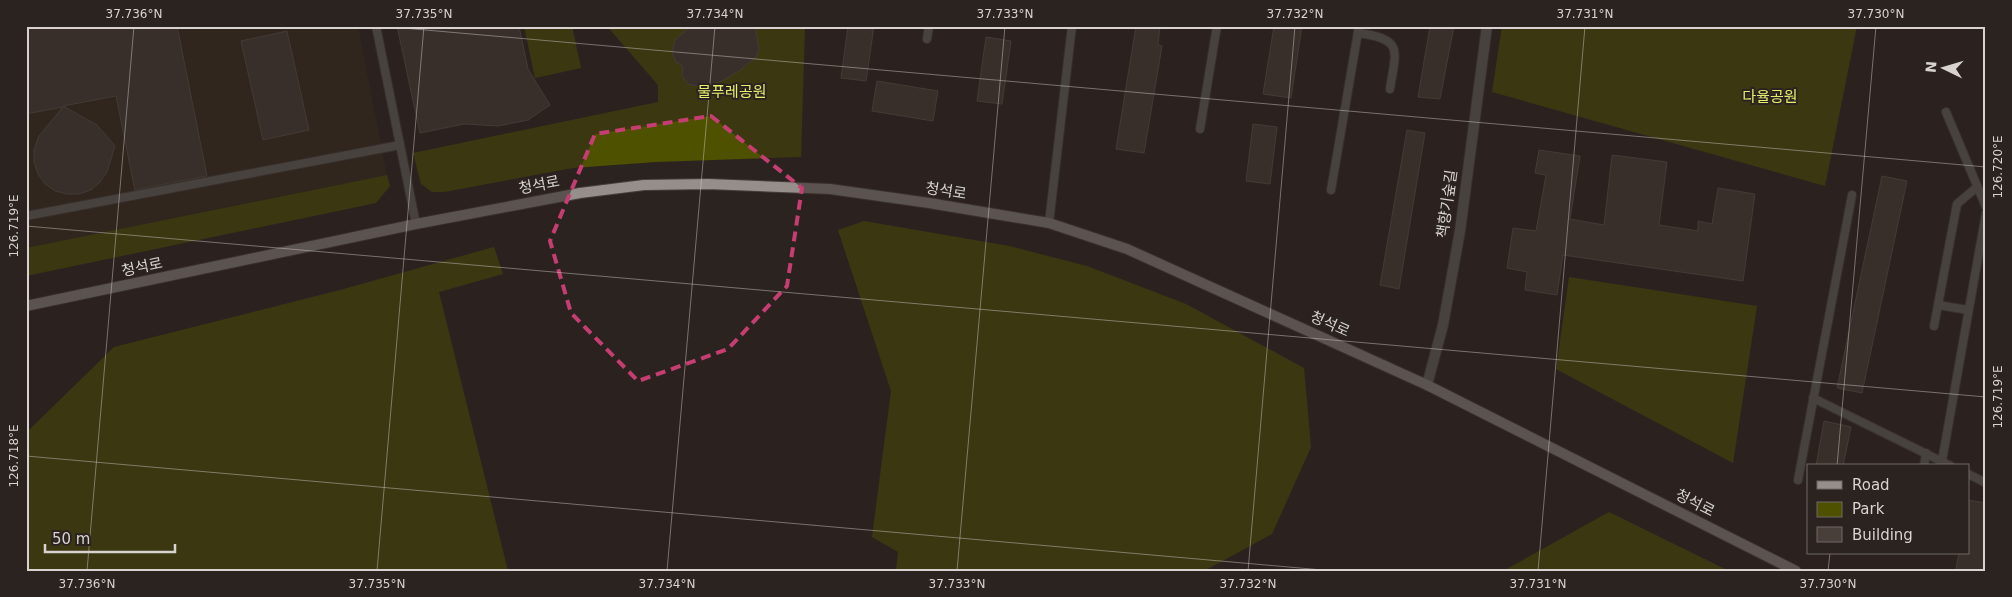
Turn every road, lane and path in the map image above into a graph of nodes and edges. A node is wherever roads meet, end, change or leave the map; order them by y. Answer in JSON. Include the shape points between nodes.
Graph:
{"nodes":[{"id":1,"x":376,"y":26,"type":"edge"},
{"id":2,"x":929,"y":26,"type":"edge"},
{"id":3,"x":1072,"y":26,"type":"edge"},
{"id":4,"x":1217,"y":26,"type":"edge"},
{"id":5,"x":1487,"y":26,"type":"edge"},
{"id":6,"x":1359,"y":30,"type":"edge"},
{"id":7,"x":927,"y":39,"type":"dead end"},
{"id":8,"x":1390,"y":89,"type":"dead end"},
{"id":9,"x":1946,"y":112,"type":"dead end"},
{"id":10,"x":1200,"y":129,"type":"dead end"},
{"id":11,"x":400,"y":145,"type":"junction"},
{"id":12,"x":1978,"y":187,"type":"junction"},
{"id":13,"x":1331,"y":190,"type":"dead end"},
{"id":14,"x":1852,"y":195,"type":"dead end"},
{"id":15,"x":1986,"y":207,"type":"edge"},
{"id":16,"x":1986,"y":213,"type":"edge"},
{"id":17,"x":26,"y":216,"type":"edge"},
{"id":18,"x":1049,"y":223,"type":"junction"},
{"id":19,"x":416,"y":224,"type":"junction"},
{"id":20,"x":1938,"y":305,"type":"junction"},
{"id":21,"x":26,"y":306,"type":"edge"},
{"id":22,"x":1968,"y":310,"type":"junction"},
{"id":23,"x":1934,"y":326,"type":"dead end"},
{"id":24,"x":1427,"y":385,"type":"junction"},
{"id":25,"x":1813,"y":398,"type":"junction"},
{"id":26,"x":1926,"y":453,"type":"junction"},
{"id":27,"x":1942,"y":461,"type":"junction"},
{"id":28,"x":1924,"y":464,"type":"edge"},
{"id":29,"x":1947,"y":464,"type":"edge"},
{"id":30,"x":1970,"y":475,"type":"edge"},
{"id":31,"x":1798,"y":480,"type":"dead end"},
{"id":32,"x":1986,"y":483,"type":"edge"},
{"id":33,"x":1796,"y":571,"type":"edge"}],
"edges":[{"from":1,"to":11,"type":"lane"},
{"from":2,"to":7,"type":"lane"},
{"from":3,"to":18,"type":"lane"},
{"from":4,"to":10,"type":"lane"},
{"from":5,"to":24,"type":"street","name":"책향기숲길","via":[[1460,231],[1443,325]]},
{"from":6,"to":8,"type":"lane","via":[[1391,43],[1396,53]]},
{"from":6,"to":13,"type":"lane"},
{"from":9,"to":12,"type":"lane"},
{"from":11,"to":17,"type":"lane"},
{"from":11,"to":19,"type":"lane"},
{"from":12,"to":15,"type":"lane"},
{"from":12,"to":20,"type":"lane","via":[[1957,204]]},
{"from":14,"to":25,"type":"lane"},
{"from":16,"to":22,"type":"lane"},
{"from":18,"to":19,"type":"main road","name":"청석로","via":[[830,189],[708,184],[644,185],[580,193]]},
{"from":18,"to":24,"type":"main road","name":"청석로","via":[[1127,249]]},
{"from":19,"to":21,"type":"main road","name":"청석로"},
{"from":20,"to":22,"type":"lane"},
{"from":20,"to":23,"type":"lane"},
{"from":22,"to":27,"type":"lane"},
{"from":24,"to":33,"type":"main road","name":"청석로"},
{"from":25,"to":26,"type":"lane"},
{"from":25,"to":31,"type":"lane"},
{"from":26,"to":27,"type":"lane"},
{"from":26,"to":28,"type":"lane"},
{"from":27,"to":29,"type":"lane"},
{"from":30,"to":32,"type":"lane"}]}
